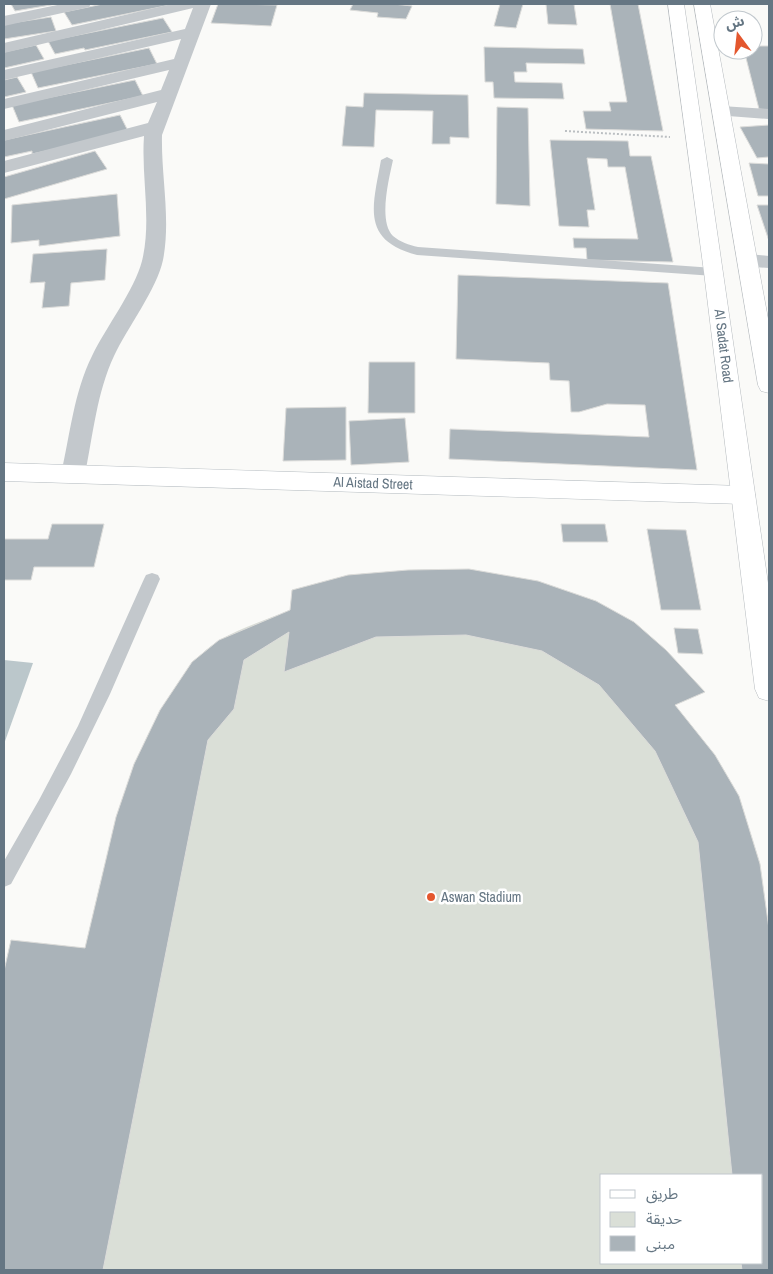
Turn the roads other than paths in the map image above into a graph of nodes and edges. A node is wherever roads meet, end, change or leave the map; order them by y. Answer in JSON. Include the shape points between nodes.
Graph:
{"nodes":[{"id":1,"x":6,"y":4,"type":"edge"},
{"id":2,"x":83,"y":4,"type":"edge"},
{"id":3,"x":190,"y":4,"type":"edge"},
{"id":4,"x":203,"y":4,"type":"edge"},
{"id":5,"x":676,"y":4,"type":"edge"},
{"id":6,"x":702,"y":4,"type":"edge"},
{"id":7,"x":4,"y":9,"type":"edge"},
{"id":8,"x":4,"y":21,"type":"edge"},
{"id":9,"x":192,"y":32,"type":"junction"},
{"id":10,"x":4,"y":48,"type":"edge"},
{"id":11,"x":181,"y":62,"type":"junction"},
{"id":12,"x":4,"y":75,"type":"edge"},
{"id":13,"x":168,"y":94,"type":"junction"},
{"id":14,"x":4,"y":104,"type":"edge"},
{"id":15,"x":721,"y":110,"type":"junction"},
{"id":16,"x":769,"y":114,"type":"edge"},
{"id":17,"x":155,"y":127,"type":"junction"},
{"id":18,"x":4,"y":135,"type":"edge"},
{"id":19,"x":387,"y":160,"type":"dead end"},
{"id":20,"x":4,"y":167,"type":"edge"},
{"id":21,"x":748,"y":261,"type":"junction"},
{"id":22,"x":769,"y":262,"type":"edge"},
{"id":23,"x":714,"y":272,"type":"junction"},
{"id":24,"x":769,"y":385,"type":"edge"},
{"id":25,"x":4,"y":472,"type":"edge"},
{"id":26,"x":73,"y":474,"type":"junction"},
{"id":27,"x":743,"y":495,"type":"junction"},
{"id":28,"x":152,"y":579,"type":"dead end"},
{"id":29,"x":769,"y":689,"type":"edge"},
{"id":30,"x":4,"y":878,"type":"edge"}],
"edges":[{"from":1,"to":7,"type":"street"},
{"from":2,"to":8,"type":"street"},
{"from":3,"to":10,"type":"street"},
{"from":4,"to":9,"type":"street"},
{"from":5,"to":23,"type":"main road","name":"Al Sadat Road"},
{"from":6,"to":15,"type":"main road"},
{"from":9,"to":11,"type":"street"},
{"from":9,"to":12,"type":"street"},
{"from":11,"to":13,"type":"street"},
{"from":11,"to":14,"type":"street"},
{"from":13,"to":17,"type":"street"},
{"from":13,"to":18,"type":"street"},
{"from":15,"to":16,"type":"street"},
{"from":15,"to":21,"type":"main road"},
{"from":17,"to":20,"type":"street"},
{"from":17,"to":26,"type":"street","via":[[152,157],[158,228],[152,262],[94,378]]},
{"from":19,"to":23,"type":"lane","via":[[381,228],[388,238],[401,246],[417,251]]},
{"from":21,"to":22,"type":"street"},
{"from":21,"to":24,"type":"main road"},
{"from":23,"to":27,"type":"main road","name":"Al Sadat Road"},
{"from":25,"to":26,"type":"main road","name":"Al Aistad Street"},
{"from":26,"to":27,"type":"main road","name":"Al Aistad Street"},
{"from":27,"to":29,"type":"main road","name":"Al Sadat Road"},
{"from":28,"to":30,"type":"lane","via":[[119,660],[76,750]]}]}
